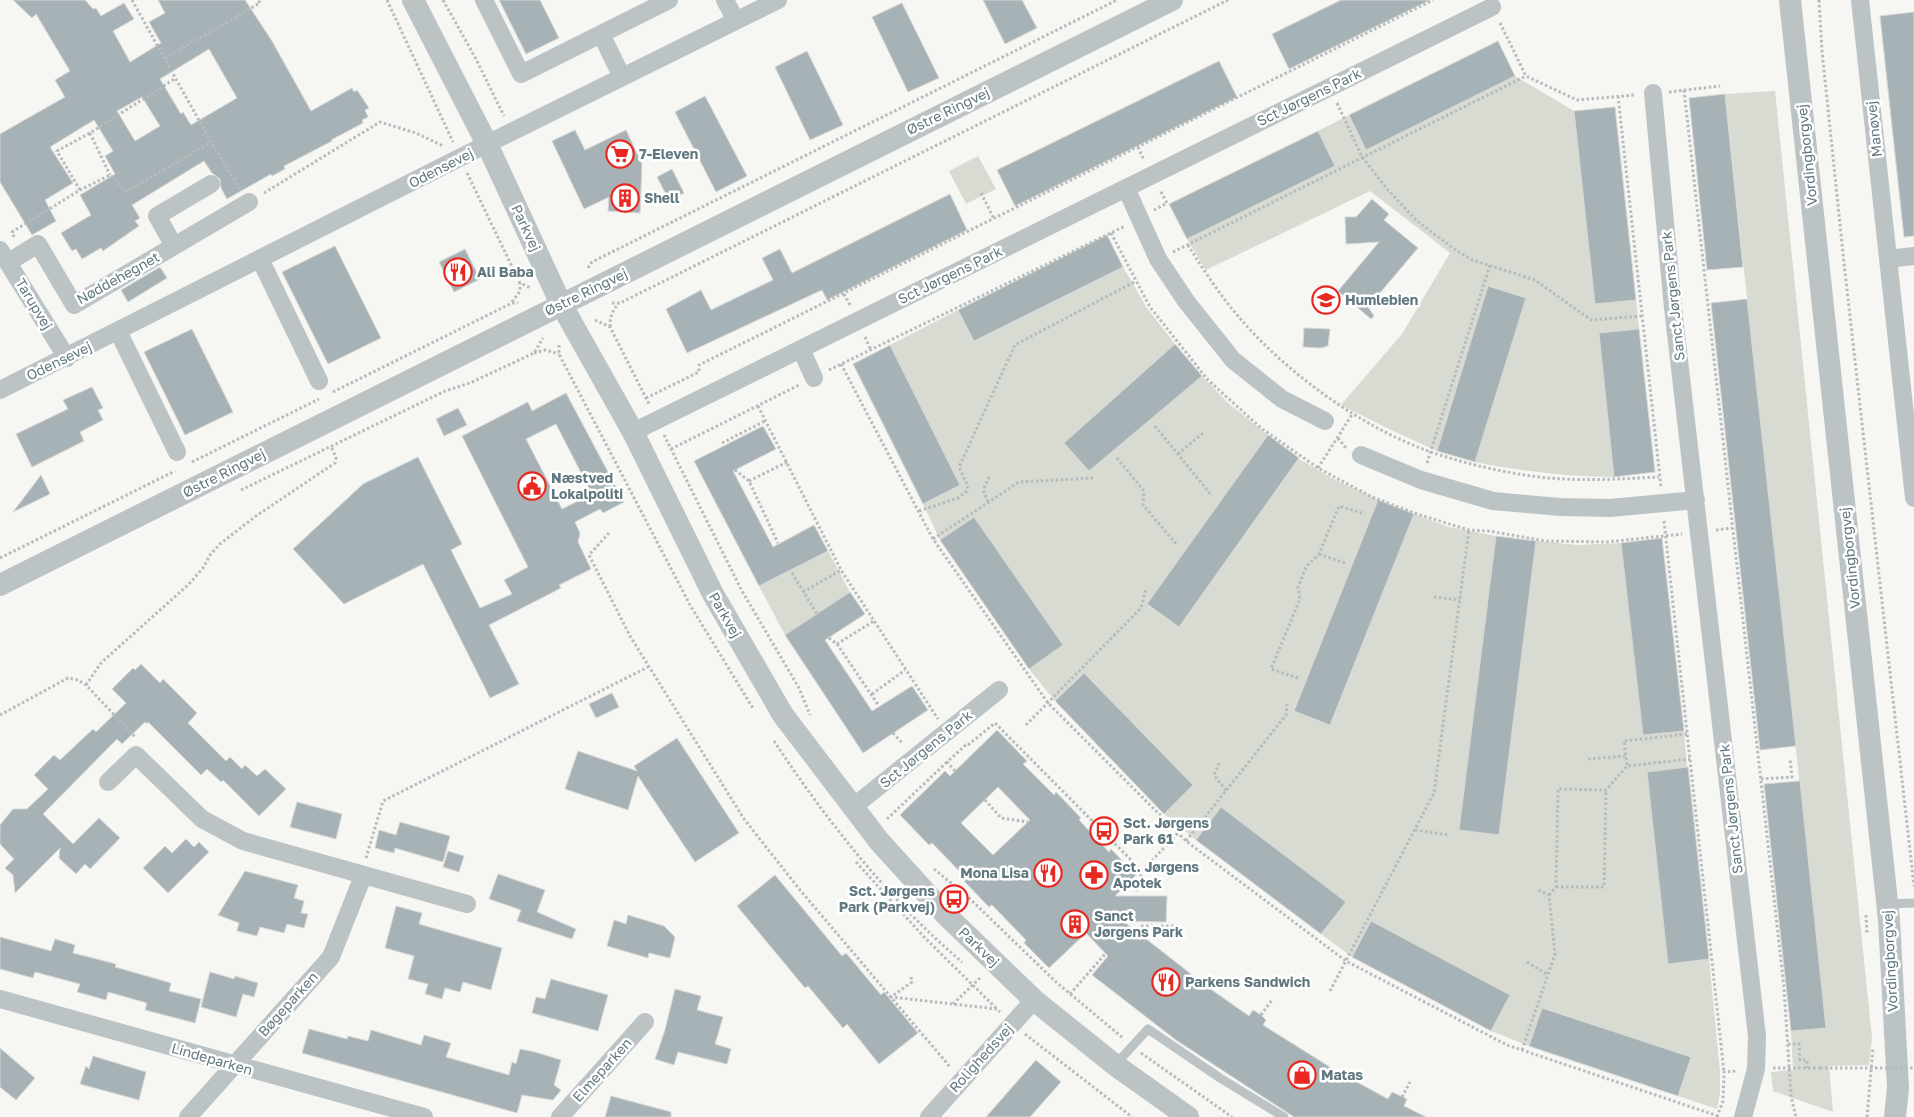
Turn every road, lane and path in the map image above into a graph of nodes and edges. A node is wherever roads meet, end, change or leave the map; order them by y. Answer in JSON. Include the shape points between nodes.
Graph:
{"nodes":[{"id":1,"x":132,"y":0,"type":"edge"},
{"id":2,"x":258,"y":0,"type":"edge"},
{"id":3,"x":413,"y":0,"type":"edge"},
{"id":4,"x":443,"y":0,"type":"edge"},
{"id":5,"x":484,"y":0,"type":"edge"},
{"id":6,"x":669,"y":0,"type":"edge"},
{"id":7,"x":725,"y":0,"type":"edge"},
{"id":8,"x":778,"y":0,"type":"edge"},
{"id":9,"x":1117,"y":0,"type":"edge"},
{"id":10,"x":1172,"y":0,"type":"edge"},
{"id":11,"x":1228,"y":0,"type":"edge"},
{"id":12,"x":1433,"y":0,"type":"edge"},
{"id":13,"x":1790,"y":0,"type":"edge"},
{"id":14,"x":1819,"y":0,"type":"edge"},
{"id":15,"x":1860,"y":0,"type":"edge"},
{"id":16,"x":1492,"y":7,"type":"joint"},
{"id":17,"x":736,"y":21,"type":"junction"},
{"id":18,"x":601,"y":34,"type":"junction"},
{"id":19,"x":165,"y":58,"type":"junction"},
{"id":20,"x":1526,"y":76,"type":"junction"},
{"id":21,"x":622,"y":77,"type":"junction"},
{"id":22,"x":176,"y":78,"type":"junction"},
{"id":23,"x":1720,"y":86,"type":"dead end"},
{"id":24,"x":1329,"y":87,"type":"junction"},
{"id":25,"x":1684,"y":90,"type":"junction"},
{"id":26,"x":1652,"y":93,"type":"junction"},
{"id":27,"x":1618,"y":96,"type":"junction"},
{"id":28,"x":512,"y":132,"type":"junction"},
{"id":29,"x":90,"y":133,"type":"junction"},
{"id":30,"x":211,"y":142,"type":"junction"},
{"id":31,"x":487,"y":144,"type":"junction"},
{"id":32,"x":446,"y":147,"type":"dead end"},
{"id":33,"x":1362,"y":157,"type":"junction"},
{"id":34,"x":110,"y":175,"type":"junction"},
{"id":35,"x":211,"y":184,"type":"dead end"},
{"id":36,"x":1126,"y":188,"type":"junction"},
{"id":37,"x":80,"y":190,"type":"junction"},
{"id":38,"x":981,"y":193,"type":"dead end"},
{"id":39,"x":248,"y":202,"type":"junction"},
{"id":40,"x":1140,"y":218,"type":"junction"},
{"id":41,"x":994,"y":219,"type":"junction"},
{"id":42,"x":1188,"y":245,"type":"junction"},
{"id":43,"x":174,"y":246,"type":"junction"},
{"id":44,"x":10,"y":255,"type":"edge"},
{"id":45,"x":1914,"y":256,"type":"edge"},
{"id":46,"x":260,"y":259,"type":"junction"},
{"id":47,"x":1158,"y":259,"type":"junction"},
{"id":48,"x":1888,"y":259,"type":"junction"},
{"id":49,"x":1490,"y":265,"type":"junction"},
{"id":50,"x":586,"y":269,"type":"dead end"},
{"id":51,"x":1136,"y":281,"type":"dead end"},
{"id":52,"x":520,"y":282,"type":"dead end"},
{"id":53,"x":620,"y":302,"type":"junction"},
{"id":54,"x":512,"y":303,"type":"junction"},
{"id":55,"x":522,"y":303,"type":"dead end"},
{"id":56,"x":610,"y":303,"type":"dead end"},
{"id":57,"x":561,"y":304,"type":"junction"},
{"id":58,"x":1642,"y":316,"type":"junction"},
{"id":59,"x":594,"y":320,"type":"dead end"},
{"id":60,"x":610,"y":327,"type":"junction"},
{"id":61,"x":118,"y":331,"type":"junction"},
{"id":62,"x":543,"y":337,"type":"dead end"},
{"id":63,"x":801,"y":349,"type":"junction"},
{"id":64,"x":534,"y":353,"type":"junction"},
{"id":65,"x":559,"y":354,"type":"dead end"},
{"id":66,"x":66,"y":358,"type":"junction"},
{"id":67,"x":841,"y":364,"type":"junction"},
{"id":68,"x":814,"y":378,"type":"junction"},
{"id":69,"x":319,"y":380,"type":"dead end"},
{"id":70,"x":0,"y":390,"type":"edge"},
{"id":71,"x":646,"y":398,"type":"junction"},
{"id":72,"x":758,"y":406,"type":"junction"},
{"id":73,"x":1353,"y":414,"type":"junction"},
{"id":74,"x":657,"y":420,"type":"junction"},
{"id":75,"x":765,"y":421,"type":"junction"},
{"id":76,"x":1325,"y":421,"type":"joint"},
{"id":77,"x":1154,"y":426,"type":"dead end"},
{"id":78,"x":633,"y":432,"type":"junction"},
{"id":79,"x":1203,"y":432,"type":"dead end"},
{"id":80,"x":1338,"y":438,"type":"junction"},
{"id":81,"x":722,"y":443,"type":"dead end"},
{"id":82,"x":331,"y":446,"type":"junction"},
{"id":83,"x":671,"y":449,"type":"junction"},
{"id":84,"x":1430,"y":452,"type":"junction"},
{"id":85,"x":1178,"y":454,"type":"junction"},
{"id":86,"x":1361,"y":455,"type":"joint"},
{"id":87,"x":1117,"y":458,"type":"dead end"},
{"id":88,"x":183,"y":461,"type":"junction"},
{"id":89,"x":787,"y":462,"type":"junction"},
{"id":90,"x":1318,"y":468,"type":"dead end"},
{"id":91,"x":736,"y":470,"type":"dead end"},
{"id":92,"x":988,"y":477,"type":"dead end"},
{"id":93,"x":1659,"y":477,"type":"junction"},
{"id":94,"x":1093,"y":478,"type":"dead end"},
{"id":95,"x":1421,"y":480,"type":"junction"},
{"id":96,"x":749,"y":481,"type":"junction"},
{"id":97,"x":232,"y":494,"type":"dead end"},
{"id":98,"x":1212,"y":496,"type":"dead end"},
{"id":99,"x":1914,"y":498,"type":"edge"},
{"id":100,"x":1696,"y":500,"type":"junction"},
{"id":101,"x":988,"y":502,"type":"junction"},
{"id":102,"x":1662,"y":503,"type":"junction"},
{"id":103,"x":918,"y":512,"type":"junction"},
{"id":104,"x":1365,"y":514,"type":"dead end"},
{"id":105,"x":1469,"y":530,"type":"dead end"},
{"id":106,"x":608,"y":533,"type":"dead end"},
{"id":107,"x":933,"y":539,"type":"junction"},
{"id":108,"x":778,"y":544,"type":"dead end"},
{"id":109,"x":1177,"y":545,"type":"dead end"},
{"id":110,"x":1319,"y":554,"type":"junction"},
{"id":111,"x":0,"y":558,"type":"edge"},
{"id":112,"x":1344,"y":563,"type":"dead end"},
{"id":113,"x":841,"y":570,"type":"junction"},
{"id":114,"x":792,"y":573,"type":"dead end"},
{"id":115,"x":0,"y":585,"type":"edge"},
{"id":116,"x":1146,"y":588,"type":"dead end"},
{"id":117,"x":803,"y":592,"type":"junction"},
{"id":118,"x":1434,"y":597,"type":"dead end"},
{"id":119,"x":1460,"y":600,"type":"junction"},
{"id":120,"x":817,"y":614,"type":"dead end"},
{"id":121,"x":874,"y":621,"type":"junction"},
{"id":122,"x":829,"y":638,"type":"dead end"},
{"id":123,"x":837,"y":644,"type":"junction"},
{"id":124,"x":648,"y":667,"type":"junction"},
{"id":125,"x":905,"y":670,"type":"junction"},
{"id":126,"x":1298,"y":678,"type":"dead end"},
{"id":127,"x":86,"y":685,"type":"junction"},
{"id":128,"x":999,"y":690,"type":"dead end"},
{"id":129,"x":872,"y":694,"type":"junction"},
{"id":130,"x":1048,"y":703,"type":"junction"},
{"id":131,"x":1287,"y":704,"type":"dead end"},
{"id":132,"x":879,"y":706,"type":"dead end"},
{"id":133,"x":0,"y":715,"type":"edge"},
{"id":134,"x":810,"y":715,"type":"dead end"},
{"id":135,"x":938,"y":719,"type":"dead end"},
{"id":136,"x":1026,"y":725,"type":"dead end"},
{"id":137,"x":1687,"y":734,"type":"junction"},
{"id":138,"x":968,"y":745,"type":"dead end"},
{"id":139,"x":136,"y":755,"type":"junction"},
{"id":140,"x":1626,"y":756,"type":"junction"},
{"id":141,"x":1588,"y":759,"type":"dead end"},
{"id":142,"x":1690,"y":759,"type":"junction"},
{"id":143,"x":1790,"y":759,"type":"dead end"},
{"id":144,"x":947,"y":762,"type":"dead end"},
{"id":145,"x":1220,"y":763,"type":"dead end"},
{"id":146,"x":1627,"y":766,"type":"junction"},
{"id":147,"x":1761,"y":779,"type":"junction"},
{"id":148,"x":108,"y":782,"type":"dead end"},
{"id":149,"x":1606,"y":790,"type":"junction"},
{"id":150,"x":1226,"y":792,"type":"junction"},
{"id":151,"x":984,"y":800,"type":"dead end"},
{"id":152,"x":861,"y":801,"type":"junction"},
{"id":153,"x":887,"y":819,"type":"junction"},
{"id":154,"x":1028,"y":822,"type":"dead end"},
{"id":155,"x":893,"y":826,"type":"dead end"},
{"id":156,"x":1414,"y":830,"type":"junction"},
{"id":157,"x":1178,"y":833,"type":"junction"},
{"id":158,"x":1449,"y":834,"type":"dead end"},
{"id":159,"x":1186,"y":842,"type":"junction"},
{"id":160,"x":856,"y":862,"type":"dead end"},
{"id":161,"x":931,"y":866,"type":"dead end"},
{"id":162,"x":1142,"y":871,"type":"junction"},
{"id":163,"x":363,"y":876,"type":"junction"},
{"id":164,"x":1556,"y":886,"type":"junction"},
{"id":165,"x":1914,"y":886,"type":"edge"},
{"id":166,"x":1536,"y":889,"type":"dead end"},
{"id":167,"x":1136,"y":891,"type":"dead end"},
{"id":168,"x":1549,"y":895,"type":"junction"},
{"id":169,"x":1914,"y":903,"type":"edge"},
{"id":170,"x":467,"y":904,"type":"dead end"},
{"id":171,"x":1887,"y":904,"type":"junction"},
{"id":172,"x":1141,"y":926,"type":"dead end"},
{"id":173,"x":1180,"y":926,"type":"dead end"},
{"id":174,"x":1106,"y":953,"type":"dead end"},
{"id":175,"x":1346,"y":961,"type":"junction"},
{"id":176,"x":1527,"y":962,"type":"dead end"},
{"id":177,"x":996,"y":963,"type":"junction"},
{"id":178,"x":1548,"y":975,"type":"junction"},
{"id":179,"x":972,"y":986,"type":"junction"},
{"id":180,"x":1330,"y":991,"type":"dead end"},
{"id":181,"x":1070,"y":994,"type":"junction"},
{"id":182,"x":0,"y":1000,"type":"edge"},
{"id":183,"x":1034,"y":1000,"type":"junction"},
{"id":184,"x":1272,"y":1000,"type":"dead end"},
{"id":185,"x":953,"y":1004,"type":"dead end"},
{"id":186,"x":997,"y":1009,"type":"dead end"},
{"id":187,"x":1261,"y":1015,"type":"dead end"},
{"id":188,"x":645,"y":1022,"type":"dead end"},
{"id":189,"x":1788,"y":1044,"type":"junction"},
{"id":190,"x":1133,"y":1046,"type":"junction"},
{"id":191,"x":1522,"y":1050,"type":"junction"},
{"id":192,"x":233,"y":1065,"type":"junction"},
{"id":193,"x":1115,"y":1065,"type":"junction"},
{"id":194,"x":1756,"y":1068,"type":"junction"},
{"id":195,"x":1790,"y":1068,"type":"junction"},
{"id":196,"x":1807,"y":1068,"type":"junction"},
{"id":197,"x":1914,"y":1068,"type":"edge"},
{"id":198,"x":1724,"y":1072,"type":"junction"},
{"id":199,"x":961,"y":1080,"type":"junction"},
{"id":200,"x":1410,"y":1082,"type":"dead end"},
{"id":201,"x":1402,"y":1097,"type":"dead end"},
{"id":202,"x":188,"y":1117,"type":"edge"},
{"id":203,"x":424,"y":1117,"type":"edge"},
{"id":204,"x":560,"y":1117,"type":"edge"},
{"id":205,"x":929,"y":1117,"type":"edge"},
{"id":206,"x":1188,"y":1117,"type":"edge"},
{"id":207,"x":1232,"y":1117,"type":"edge"},
{"id":208,"x":1284,"y":1117,"type":"edge"},
{"id":209,"x":1717,"y":1117,"type":"edge"},
{"id":210,"x":1743,"y":1117,"type":"edge"},
{"id":211,"x":1796,"y":1117,"type":"edge"},
{"id":212,"x":1895,"y":1117,"type":"edge"}],
"edges":[{"from":1,"to":19,"type":"path"},
{"from":2,"to":19,"type":"path","via":[[260,3]]},
{"from":3,"to":31,"type":"street","name":"Parkvej"},
{"from":4,"to":28,"type":"path"},
{"from":5,"to":18,"type":"street","via":[[521,74]]},
{"from":6,"to":18,"type":"street"},
{"from":7,"to":17,"type":"street"},
{"from":8,"to":17,"type":"street","name":"Odensevej"},
{"from":9,"to":50,"type":"path","via":[[592,262]]},
{"from":10,"to":57,"type":"street","name":"Østre Ringvej"},
{"from":11,"to":53,"type":"path"},
{"from":12,"to":41,"type":"path"},
{"from":13,"to":171,"type":"street","name":"Vordingborgvej"},
{"from":14,"to":165,"type":"path","via":[[1845,273]]},
{"from":15,"to":48,"type":"street","name":"Manøvej"},
{"from":16,"to":20,"type":"path"},
{"from":16,"to":24,"type":"street","name":"Sct Jørgens Park"},
{"from":17,"to":21,"type":"street","name":"Odensevej"},
{"from":18,"to":21,"type":"street"},
{"from":19,"to":22,"type":"path"},
{"from":20,"to":27,"type":"path","via":[[1577,100]]},
{"from":20,"to":33,"type":"path"},
{"from":21,"to":28,"type":"street","name":"Odensevej"},
{"from":22,"to":29,"type":"path"},
{"from":22,"to":30,"type":"path"},
{"from":23,"to":25,"type":"path"},
{"from":24,"to":33,"type":"path"},
{"from":24,"to":36,"type":"street","name":"Sct Jørgens Park"},
{"from":25,"to":26,"type":"path"},
{"from":25,"to":147,"type":"path"},
{"from":26,"to":27,"type":"path"},
{"from":26,"to":100,"type":"street","name":"Sanct Jørgens Park"},
{"from":27,"to":58,"type":"path"},
{"from":28,"to":31,"type":"street","name":"Odensevej"},
{"from":29,"to":34,"type":"path"},
{"from":29,"to":37,"type":"path","via":[[57,151]]},
{"from":30,"to":34,"type":"path","via":[[126,192]]},
{"from":30,"to":39,"type":"path"},
{"from":31,"to":46,"type":"street","name":"Odensevej"},
{"from":31,"to":57,"type":"street","name":"Parkvej"},
{"from":32,"to":39,"type":"path","via":[[380,122]]},
{"from":33,"to":42,"type":"path"},
{"from":33,"to":49,"type":"path","via":[[1417,221],[1472,260]]},
{"from":34,"to":37,"type":"path"},
{"from":35,"to":43,"type":"street","name":"Nøddehegnet","via":[[157,216]]},
{"from":36,"to":40,"type":"street"},
{"from":36,"to":63,"type":"street","name":"Sct Jørgens Park"},
{"from":37,"to":44,"type":"path","via":[[12,232]]},
{"from":38,"to":41,"type":"path"},
{"from":39,"to":43,"type":"street","name":"Nøddehegnet"},
{"from":40,"to":47,"type":"street"},
{"from":40,"to":67,"type":"path"},
{"from":41,"to":71,"type":"path","via":[[699,365],[699,372]]},
{"from":42,"to":47,"type":"path"},
{"from":42,"to":73,"type":"path","via":[[1237,316],[1290,368]]},
{"from":43,"to":44,"type":"street","name":"Nøddehegnet","via":[[74,305],[38,244]]},
{"from":44,"to":66,"type":"street","name":"Tarupvej"},
{"from":45,"to":48,"type":"street"},
{"from":46,"to":61,"type":"street","name":"Odensevej"},
{"from":46,"to":69,"type":"street"},
{"from":47,"to":76,"type":"street","via":[[1186,301],[1233,360],[1282,399]]},
{"from":48,"to":99,"type":"street","name":"Manøvej"},
{"from":49,"to":58,"type":"path","via":[[1535,280],[1591,320]]},
{"from":49,"to":84,"type":"path"},
{"from":51,"to":103,"type":"path","via":[[1015,345],[959,467],[967,490],[958,498]]},
{"from":52,"to":54,"type":"path","via":[[520,291]]},
{"from":53,"to":56,"type":"path"},
{"from":53,"to":60,"type":"path","via":[[610,317]]},
{"from":54,"to":55,"type":"path"},
{"from":54,"to":88,"type":"path"},
{"from":57,"to":78,"type":"street","name":"Parkvej"},
{"from":57,"to":115,"type":"street","name":"Østre Ringvej"},
{"from":58,"to":93,"type":"path"},
{"from":59,"to":60,"type":"path"},
{"from":60,"to":71,"type":"path"},
{"from":61,"to":66,"type":"street","name":"Odensevej"},
{"from":61,"to":88,"type":"street"},
{"from":62,"to":64,"type":"path"},
{"from":63,"to":68,"type":"street"},
{"from":63,"to":74,"type":"street","name":"Sct Jørgens Park"},
{"from":64,"to":65,"type":"path","via":[[545,350]]},
{"from":64,"to":82,"type":"path","via":[[445,391]]},
{"from":66,"to":70,"type":"street","name":"Odensevej"},
{"from":67,"to":68,"type":"path"},
{"from":67,"to":103,"type":"path"},
{"from":68,"to":72,"type":"path"},
{"from":71,"to":74,"type":"path"},
{"from":72,"to":75,"type":"path"},
{"from":72,"to":83,"type":"path"},
{"from":73,"to":80,"type":"path"},
{"from":73,"to":84,"type":"path"},
{"from":74,"to":78,"type":"street","name":"Sct Jørgens Park"},
{"from":74,"to":83,"type":"path"},
{"from":75,"to":81,"type":"path"},
{"from":75,"to":89,"type":"path"},
{"from":76,"to":80,"type":"path"},
{"from":77,"to":85,"type":"path"},
{"from":78,"to":152,"type":"street","name":"Parkvej","via":[[713,594],[783,715]]},
{"from":79,"to":85,"type":"path"},
{"from":80,"to":86,"type":"path","via":[[1352,456]]},
{"from":80,"to":90,"type":"path"},
{"from":82,"to":97,"type":"path"},
{"from":82,"to":127,"type":"path","via":[[335,463],[220,544],[190,584],[101,663]]},
{"from":83,"to":134,"type":"path","via":[[742,591]]},
{"from":84,"to":93,"type":"path","via":[[1532,476],[1598,480]]},
{"from":84,"to":95,"type":"path"},
{"from":85,"to":98,"type":"path"},
{"from":86,"to":95,"type":"street"},
{"from":87,"to":109,"type":"path","via":[[1144,490],[1143,505]]},
{"from":88,"to":111,"type":"path"},
{"from":89,"to":96,"type":"path"},
{"from":89,"to":113,"type":"path"},
{"from":91,"to":96,"type":"path"},
{"from":92,"to":101,"type":"path","via":[[982,490]]},
{"from":93,"to":102,"type":"path"},
{"from":94,"to":101,"type":"path","via":[[1019,482]]},
{"from":95,"to":102,"type":"street","via":[[1493,501],[1610,508]]},
{"from":96,"to":108,"type":"path"},
{"from":100,"to":102,"type":"street"},
{"from":100,"to":194,"type":"street","name":"Sanct Jørgens Park","via":[[1757,1036]]},
{"from":101,"to":107,"type":"path"},
{"from":102,"to":137,"type":"path"},
{"from":103,"to":107,"type":"path"},
{"from":104,"to":110,"type":"path","via":[[1339,506]]},
{"from":105,"to":119,"type":"path"},
{"from":106,"to":124,"type":"path","via":[[589,555]]},
{"from":107,"to":130,"type":"path"},
{"from":110,"to":112,"type":"path"},
{"from":110,"to":126,"type":"path","via":[[1306,567],[1298,587],[1300,599],[1271,669]]},
{"from":113,"to":117,"type":"path"},
{"from":113,"to":121,"type":"path"},
{"from":114,"to":117,"type":"path"},
{"from":116,"to":130,"type":"path","via":[[1141,608]]},
{"from":117,"to":120,"type":"path"},
{"from":118,"to":119,"type":"path"},
{"from":119,"to":156,"type":"path","via":[[1434,793]]},
{"from":121,"to":123,"type":"path"},
{"from":121,"to":125,"type":"path"},
{"from":122,"to":123,"type":"path"},
{"from":123,"to":129,"type":"path"},
{"from":124,"to":163,"type":"path","via":[[383,801]]},
{"from":124,"to":199,"type":"path","via":[[750,826]]},
{"from":125,"to":129,"type":"path"},
{"from":125,"to":135,"type":"path"},
{"from":127,"to":133,"type":"path","via":[[68,678]]},
{"from":127,"to":139,"type":"path","via":[[144,746]]},
{"from":128,"to":152,"type":"street","name":"Sct Jørgens Park"},
{"from":129,"to":132,"type":"path"},
{"from":130,"to":136,"type":"path"},
{"from":130,"to":157,"type":"path"},
{"from":131,"to":150,"type":"path","via":[[1286,715]]},
{"from":137,"to":140,"type":"path","via":[[1624,741]]},
{"from":137,"to":142,"type":"path"},
{"from":138,"to":162,"type":"path","via":[[995,723]]},
{"from":139,"to":148,"type":"street"},
{"from":139,"to":163,"type":"street","via":[[202,819],[242,841]]},
{"from":140,"to":141,"type":"path"},
{"from":140,"to":146,"type":"path"},
{"from":142,"to":146,"type":"path"},
{"from":142,"to":198,"type":"path"},
{"from":143,"to":147,"type":"path","via":[[1792,776]]},
{"from":144,"to":153,"type":"path"},
{"from":145,"to":150,"type":"path","via":[[1214,775]]},
{"from":146,"to":149,"type":"path"},
{"from":147,"to":189,"type":"path"},
{"from":149,"to":164,"type":"path","via":[[1558,789]]},
{"from":149,"to":164,"type":"path","via":[[1604,887]]},
{"from":150,"to":159,"type":"path"},
{"from":151,"to":154,"type":"path","via":[[1001,818]]},
{"from":152,"to":153,"type":"path"},
{"from":152,"to":177,"type":"street","name":"Parkvej","via":[[879,841]]},
{"from":153,"to":155,"type":"path"},
{"from":156,"to":158,"type":"path"},
{"from":156,"to":175,"type":"path"},
{"from":157,"to":159,"type":"path"},
{"from":157,"to":162,"type":"path"},
{"from":159,"to":175,"type":"path"},
{"from":160,"to":179,"type":"path"},
{"from":161,"to":181,"type":"path"},
{"from":162,"to":167,"type":"path"},
{"from":163,"to":170,"type":"street"},
{"from":163,"to":192,"type":"street","name":"Bøgeparken","via":[[331,957]]},
{"from":164,"to":168,"type":"path"},
{"from":166,"to":168,"type":"path"},
{"from":168,"to":178,"type":"path","via":[[1555,954]]},
{"from":169,"to":171,"type":"lane"},
{"from":171,"to":212,"type":"street","name":"Vordingborgvej","via":[[1898,1088]]},
{"from":172,"to":173,"type":"path"},
{"from":174,"to":181,"type":"path"},
{"from":175,"to":180,"type":"path"},
{"from":175,"to":191,"type":"path"},
{"from":176,"to":178,"type":"path"},
{"from":177,"to":179,"type":"path"},
{"from":177,"to":183,"type":"street","name":"Parkvej"},
{"from":178,"to":191,"type":"path"},
{"from":179,"to":185,"type":"path"},
{"from":179,"to":186,"type":"path"},
{"from":181,"to":190,"type":"path"},
{"from":182,"to":192,"type":"street","name":"Lindeparken"},
{"from":183,"to":193,"type":"street","name":"Parkvej"},
{"from":183,"to":199,"type":"street","name":"Rolighedsvej"},
{"from":184,"to":187,"type":"path"},
{"from":188,"to":204,"type":"street","name":"Elmeparken"},
{"from":189,"to":195,"type":"path"},
{"from":189,"to":196,"type":"path","via":[[1799,1044],[1800,1060],[1807,1060]]},
{"from":190,"to":193,"type":"lane"},
{"from":190,"to":207,"type":"path"},
{"from":190,"to":208,"type":"lane","via":[[1148,1029]]},
{"from":191,"to":209,"type":"path"},
{"from":192,"to":202,"type":"street","name":"Bøgeparken"},
{"from":192,"to":203,"type":"street","name":"Lindeparken"},
{"from":193,"to":206,"type":"street","name":"Parkvej"},
{"from":194,"to":195,"type":"path"},
{"from":194,"to":198,"type":"path"},
{"from":194,"to":210,"type":"street","name":"Sanct Jørgens Park"},
{"from":195,"to":196,"type":"path"},
{"from":195,"to":211,"type":"path"},
{"from":196,"to":197,"type":"path","bridge":true},
{"from":198,"to":209,"type":"path","via":[[1723,1102]]},
{"from":199,"to":205,"type":"street","name":"Rolighedsvej"},
{"from":200,"to":201,"type":"path"}]}
